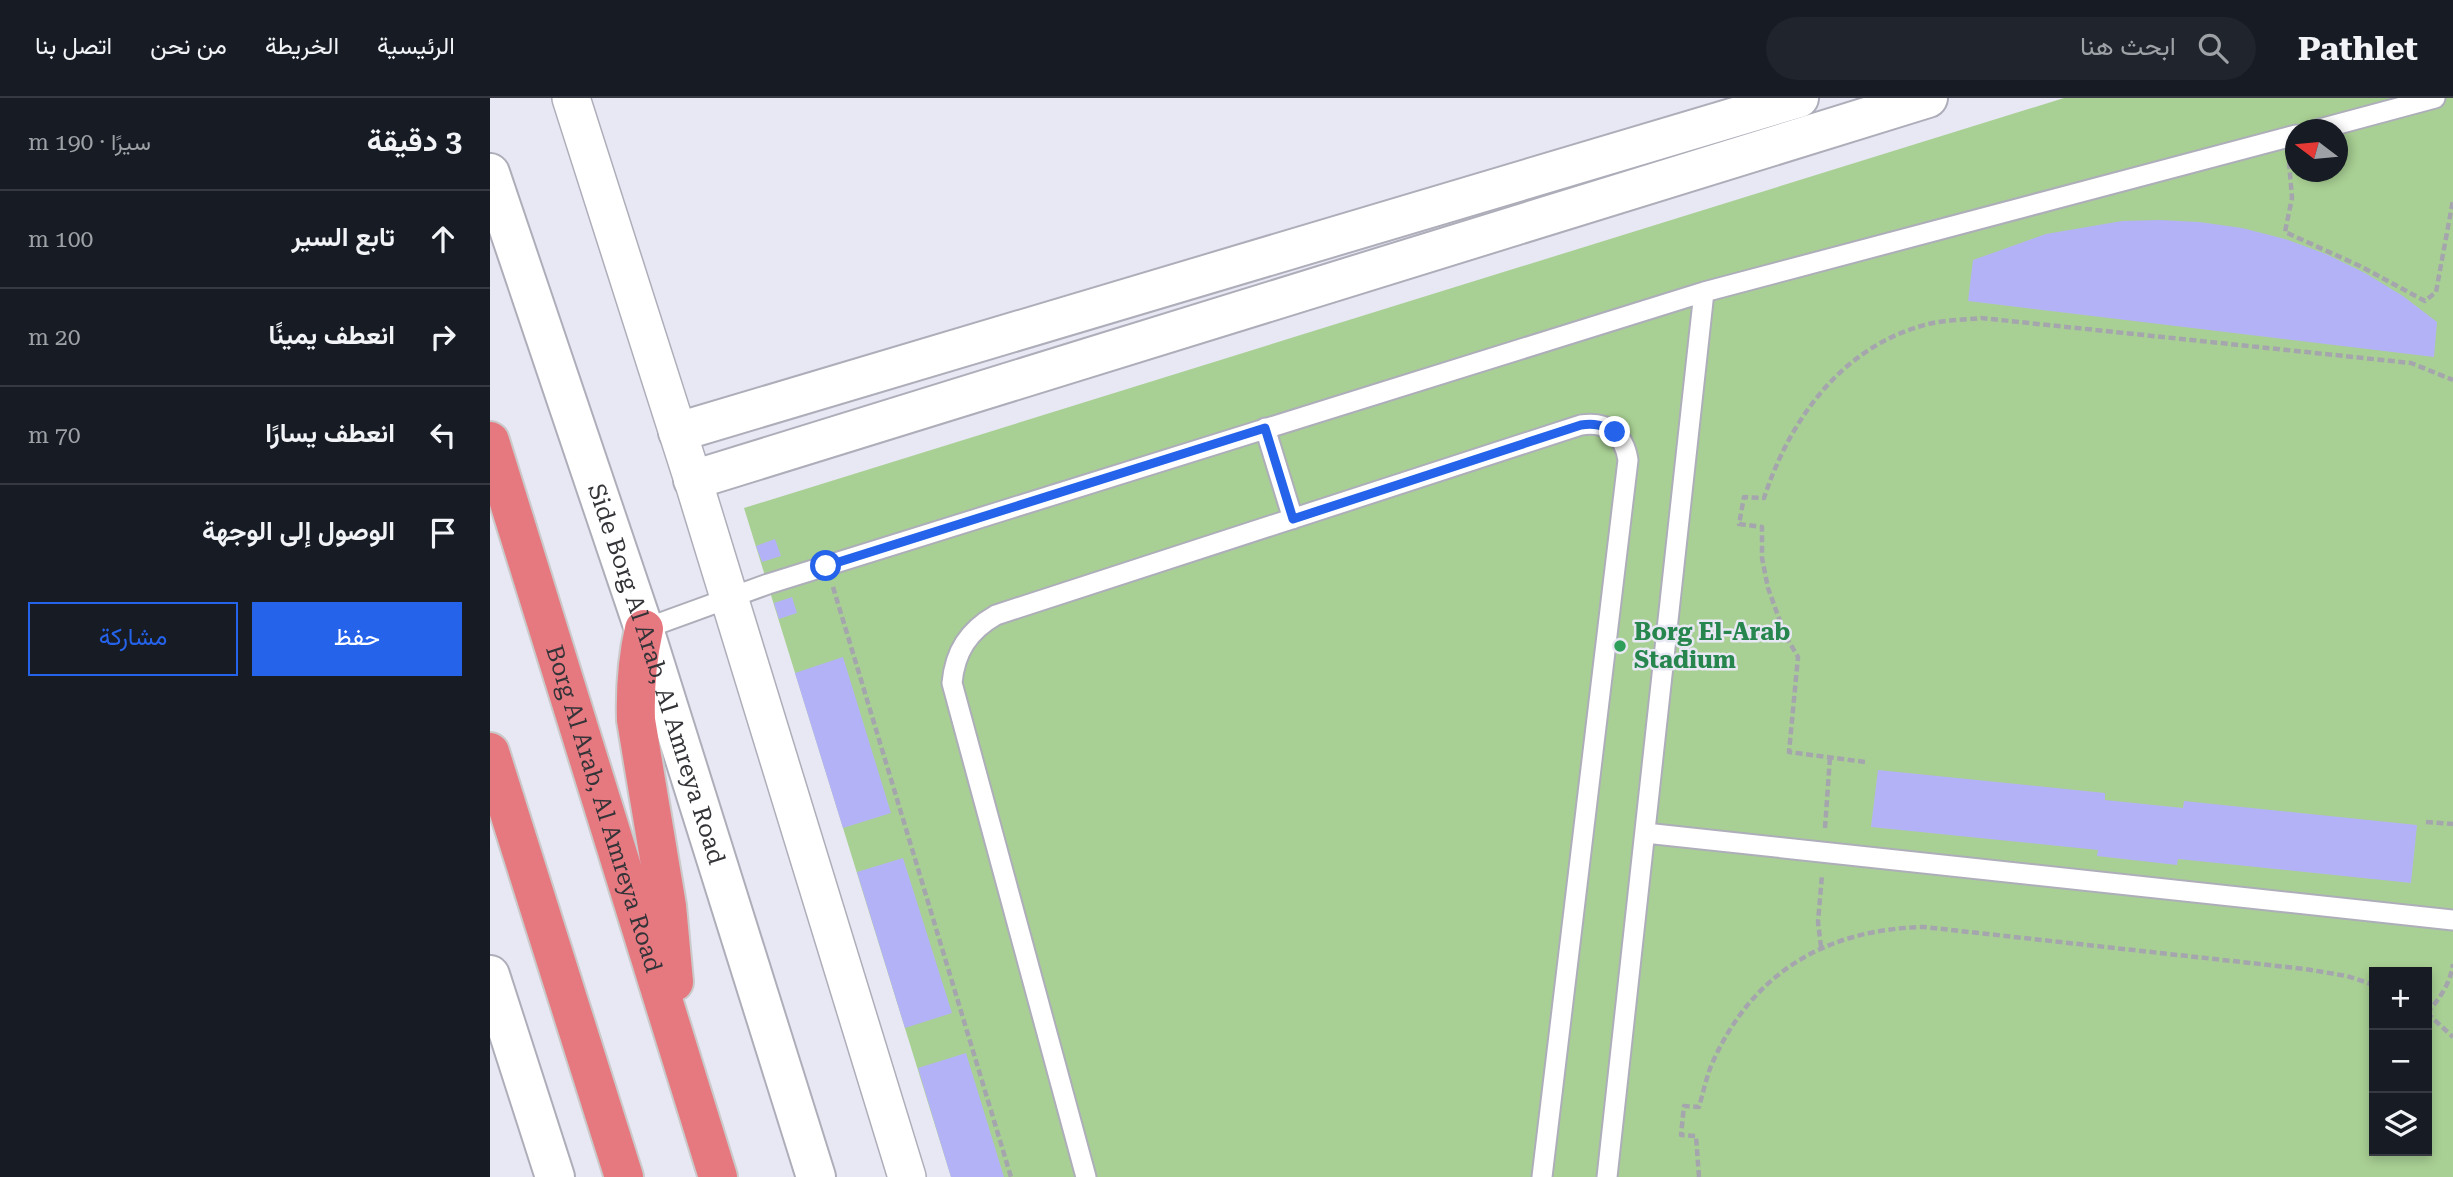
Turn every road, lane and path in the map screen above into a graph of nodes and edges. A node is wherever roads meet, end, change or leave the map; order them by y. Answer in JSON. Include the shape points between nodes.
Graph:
{"nodes":[{"id":1,"x":572,"y":98,"type":"edge"},
{"id":2,"x":1799,"y":98,"type":"edge"},
{"id":3,"x":1928,"y":98,"type":"edge"},
{"id":4,"x":2435,"y":98,"type":"edge"},
{"id":5,"x":2348,"y":121,"type":"edge"},
{"id":6,"x":2285,"y":138,"type":"edge"},
{"id":7,"x":490,"y":173,"type":"edge"},
{"id":8,"x":2292,"y":182,"type":"edge"},
{"id":9,"x":2453,"y":200,"type":"edge"},
{"id":10,"x":1704,"y":292,"type":"junction"},
{"id":11,"x":2453,"y":380,"type":"edge"},
{"id":12,"x":1265,"y":428,"type":"junction"},
{"id":13,"x":678,"y":432,"type":"junction"},
{"id":14,"x":490,"y":441,"type":"edge"},
{"id":15,"x":693,"y":480,"type":"junction"},
{"id":16,"x":1293,"y":519,"type":"junction"},
{"id":17,"x":826,"y":566,"type":"junction"},
{"id":18,"x":729,"y":597,"type":"junction"},
{"id":19,"x":644,"y":629,"type":"junction"},
{"id":20,"x":490,"y":752,"type":"edge"},
{"id":21,"x":1865,"y":762,"type":"dead end"},
{"id":22,"x":2426,"y":822,"type":"dead end"},
{"id":23,"x":2453,"y":824,"type":"edge"},
{"id":24,"x":1645,"y":833,"type":"junction"},
{"id":25,"x":2453,"y":920,"type":"edge"},
{"id":26,"x":2453,"y":964,"type":"edge"},
{"id":27,"x":490,"y":975,"type":"edge"},
{"id":28,"x":2369,"y":983,"type":"edge"},
{"id":29,"x":2432,"y":1007,"type":"edge"},
{"id":30,"x":2432,"y":1018,"type":"edge"},
{"id":31,"x":2453,"y":1037,"type":"edge"},
{"id":32,"x":676,"y":1044,"type":"junction"},
{"id":33,"x":555,"y":1177,"type":"edge"},
{"id":34,"x":624,"y":1177,"type":"edge"},
{"id":35,"x":718,"y":1177,"type":"edge"},
{"id":36,"x":816,"y":1177,"type":"edge"},
{"id":37,"x":907,"y":1177,"type":"edge"},
{"id":38,"x":1011,"y":1177,"type":"edge"},
{"id":39,"x":1086,"y":1177,"type":"edge"},
{"id":40,"x":1542,"y":1177,"type":"edge"},
{"id":41,"x":1607,"y":1177,"type":"edge"},
{"id":42,"x":1699,"y":1177,"type":"edge"}],
"edges":[{"from":1,"to":13,"type":"street"},
{"from":2,"to":13,"type":"street"},
{"from":3,"to":15,"type":"street"},
{"from":4,"to":5,"type":"lane"},
{"from":6,"to":10,"type":"lane"},
{"from":7,"to":19,"type":"street","name":"Side Borg Al Arab, Al Amreya Road"},
{"from":8,"to":9,"type":"path","via":[[2286,232],[2425,301],[2436,292]]},
{"from":10,"to":12,"type":"lane"},
{"from":10,"to":24,"type":"lane"},
{"from":11,"to":21,"type":"path","via":[[2411,363],[1982,318],[1928,324],[1871,350],[1845,368],[1809,405],[1782,450],[1764,498],[1744,497],[1739,524],[1762,527],[1768,588],[1798,657],[1788,752]]},
{"from":12,"to":16,"type":"lane"},
{"from":12,"to":17,"type":"lane"},
{"from":13,"to":15,"type":"street"},
{"from":14,"to":32,"type":"highway","name":"Borg Al Arab, Al Amreya Road"},
{"from":15,"to":18,"type":"street"},
{"from":16,"to":39,"type":"lane","via":[[996,615],[981,624],[959,650],[952,683]]},
{"from":16,"to":40,"type":"lane","via":[[1581,425],[1604,426],[1615,432],[1626,449]]},
{"from":17,"to":18,"type":"lane"},
{"from":17,"to":38,"type":"path"},
{"from":18,"to":19,"type":"lane"},
{"from":18,"to":37,"type":"street"},
{"from":19,"to":32,"type":"highway","via":[[636,669],[636,720],[667,906]]},
{"from":19,"to":36,"type":"street","name":"Side Borg Al Arab, Al Amreya Road"},
{"from":20,"to":34,"type":"highway"},
{"from":22,"to":23,"type":"path"},
{"from":24,"to":25,"type":"lane"},
{"from":24,"to":41,"type":"lane"},
{"from":26,"to":29,"type":"path"},
{"from":27,"to":33,"type":"street"},
{"from":28,"to":42,"type":"path","via":[[2305,969],[1924,927],[1850,936],[1796,962],[1735,1021],[1710,1068],[1699,1107],[1684,1106],[1681,1135],[1696,1136]]},
{"from":30,"to":31,"type":"path"},
{"from":32,"to":35,"type":"highway","name":"Borg Al Arab, Al Amreya Road"}]}
